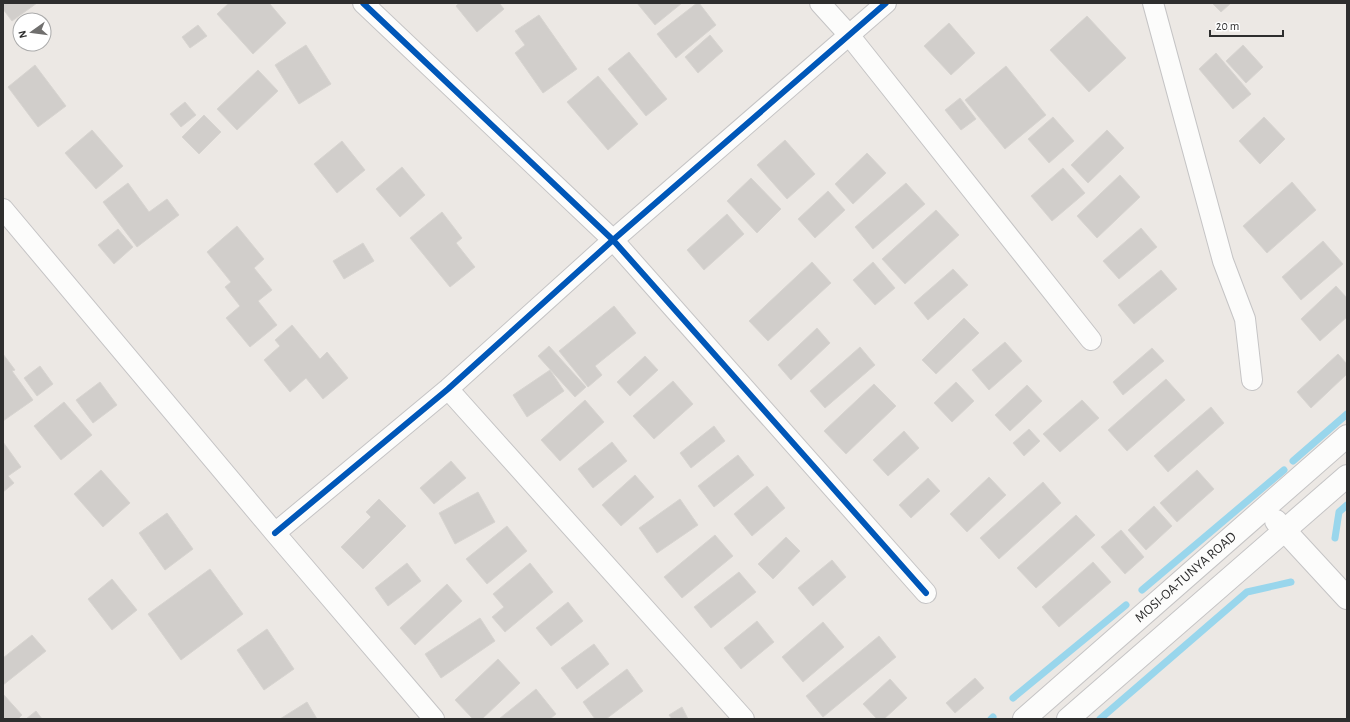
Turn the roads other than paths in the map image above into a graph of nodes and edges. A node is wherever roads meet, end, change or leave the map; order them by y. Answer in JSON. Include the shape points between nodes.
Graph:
{"nodes":[{"id":1,"x":363,"y":3,"type":"edge"},
{"id":2,"x":820,"y":3,"type":"edge"},
{"id":3,"x":886,"y":3,"type":"edge"},
{"id":4,"x":1153,"y":3,"type":"edge"},
{"id":5,"x":849,"y":35,"type":"junction"},
{"id":6,"x":6,"y":220,"type":"edge"},
{"id":7,"x":613,"y":240,"type":"junction"},
{"id":8,"x":1091,"y":340,"type":"dead end"},
{"id":9,"x":1252,"y":380,"type":"dead end"},
{"id":10,"x":448,"y":389,"type":"junction"},
{"id":11,"x":1347,"y":436,"type":"edge"},
{"id":12,"x":1347,"y":476,"type":"edge"},
{"id":13,"x":1264,"y":507,"type":"junction"},
{"id":14,"x":1285,"y":531,"type":"junction"},
{"id":15,"x":275,"y":533,"type":"junction"},
{"id":16,"x":926,"y":593,"type":"dead end"},
{"id":17,"x":1347,"y":598,"type":"edge"},
{"id":18,"x":434,"y":719,"type":"edge"},
{"id":19,"x":744,"y":719,"type":"edge"},
{"id":20,"x":1024,"y":719,"type":"edge"},
{"id":21,"x":1068,"y":719,"type":"edge"}],
"edges":[{"from":1,"to":7,"type":"street"},
{"from":2,"to":5,"type":"street"},
{"from":3,"to":5,"type":"street"},
{"from":4,"to":9,"type":"street","via":[[1223,261],[1245,319]]},
{"from":5,"to":7,"type":"street"},
{"from":5,"to":8,"type":"street"},
{"from":6,"to":15,"type":"street"},
{"from":7,"to":10,"type":"street"},
{"from":7,"to":16,"type":"street"},
{"from":10,"to":15,"type":"street"},
{"from":10,"to":19,"type":"street"},
{"from":11,"to":13,"type":"main road","name":"MOSI-OA-TUNYA ROAD"},
{"from":12,"to":14,"type":"main road"},
{"from":13,"to":14,"type":"main road"},
{"from":13,"to":20,"type":"main road","name":"MOSI-OA-TUNYA ROAD"},
{"from":14,"to":17,"type":"main road"},
{"from":14,"to":21,"type":"main road"},
{"from":15,"to":18,"type":"street"}]}
